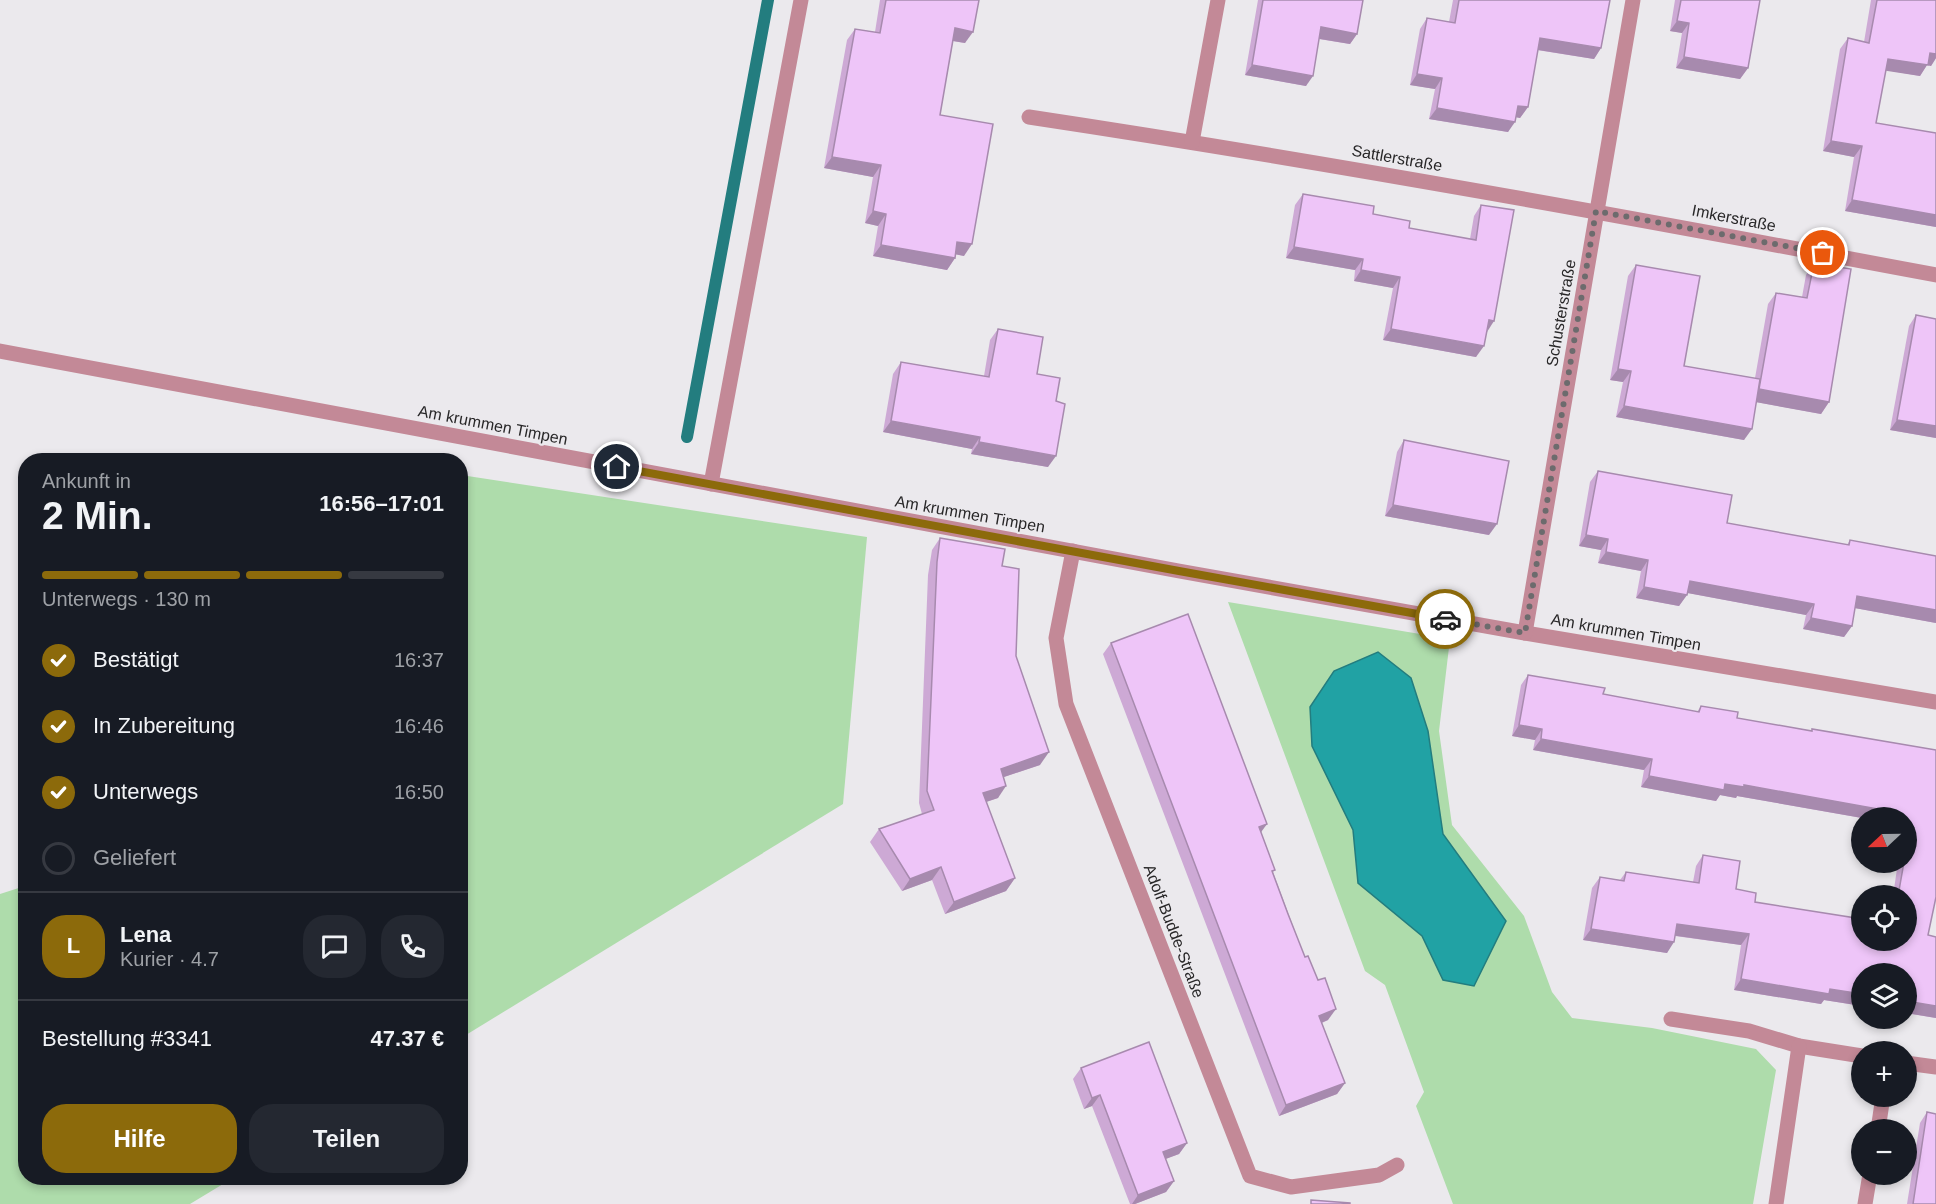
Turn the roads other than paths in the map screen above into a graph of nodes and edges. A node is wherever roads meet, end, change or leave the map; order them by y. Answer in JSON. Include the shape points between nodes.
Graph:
{"nodes":[{"id":1,"x":801,"y":0,"type":"edge"},
{"id":2,"x":1218,"y":0,"type":"edge"},
{"id":3,"x":1634,"y":0,"type":"edge"},
{"id":4,"x":1029,"y":117,"type":"dead end"},
{"id":5,"x":1192,"y":142,"type":"junction"},
{"id":6,"x":1596,"y":211,"type":"junction"},
{"id":7,"x":1936,"y":275,"type":"edge"},
{"id":8,"x":0,"y":351,"type":"edge"},
{"id":9,"x":711,"y":484,"type":"junction"},
{"id":10,"x":1073,"y":551,"type":"junction"},
{"id":11,"x":1525,"y":633,"type":"junction"},
{"id":12,"x":1936,"y":702,"type":"edge"},
{"id":13,"x":1671,"y":1019,"type":"dead end"},
{"id":14,"x":1799,"y":1046,"type":"junction"},
{"id":15,"x":1851,"y":1054,"type":"edge"},
{"id":16,"x":1917,"y":1064,"type":"edge"},
{"id":17,"x":1936,"y":1067,"type":"edge"},
{"id":18,"x":1397,"y":1165,"type":"dead end"},
{"id":19,"x":1868,"y":1185,"type":"edge"},
{"id":20,"x":1776,"y":1204,"type":"edge"},
{"id":21,"x":1865,"y":1204,"type":"edge"}],
"edges":[{"from":1,"to":9,"type":"street"},
{"from":2,"to":5,"type":"street"},
{"from":3,"to":6,"type":"street","name":"Schusterstraße"},
{"from":4,"to":5,"type":"street","name":"Sattlerstraße"},
{"from":5,"to":6,"type":"street","name":"Sattlerstraße"},
{"from":6,"to":7,"type":"street","name":"Imkerstraße"},
{"from":6,"to":11,"type":"street","name":"Schusterstraße"},
{"from":8,"to":9,"type":"street","name":"Am krummen Timpen"},
{"from":9,"to":10,"type":"street","name":"Am krummen Timpen"},
{"from":10,"to":11,"type":"street","name":"Am krummen Timpen"},
{"from":10,"to":18,"type":"street","name":"Adolf-Budde-Straße","via":[[1056,638],[1066,704],[1250,1176],[1290,1186],[1379,1175]]},
{"from":11,"to":12,"type":"street","name":"Am krummen Timpen"},
{"from":13,"to":14,"type":"street","via":[[1749,1031]]},
{"from":14,"to":15,"type":"street"},
{"from":14,"to":20,"type":"street"},
{"from":16,"to":17,"type":"street"},
{"from":19,"to":21,"type":"street"}]}
